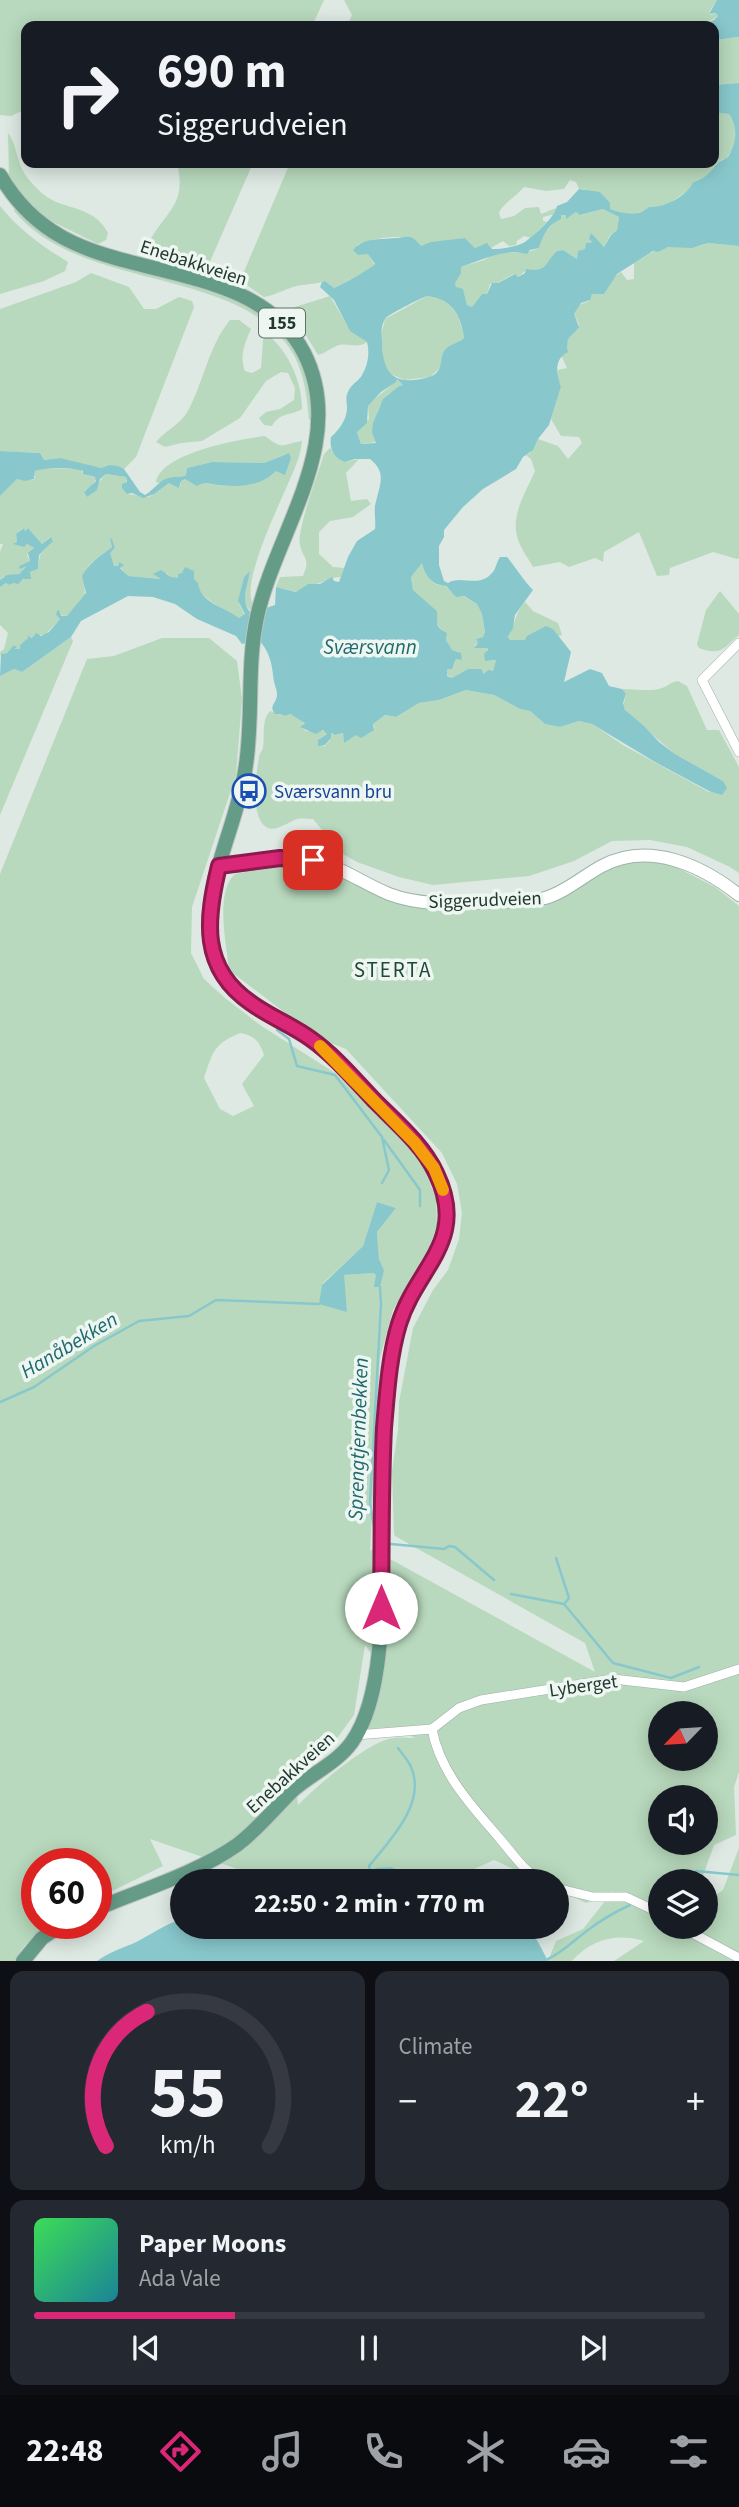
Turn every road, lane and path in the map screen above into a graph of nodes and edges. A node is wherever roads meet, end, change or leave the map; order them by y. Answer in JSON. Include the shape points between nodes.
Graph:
{"nodes":[{"id":1,"x":0,"y":175,"type":"edge"},
{"id":2,"x":739,"y":643,"type":"edge"},
{"id":3,"x":739,"y":752,"type":"edge"},
{"id":4,"x":219,"y":866,"type":"junction"},
{"id":5,"x":739,"y":895,"type":"edge"},
{"id":6,"x":739,"y":1669,"type":"edge"},
{"id":7,"x":432,"y":1729,"type":"junction"},
{"id":8,"x":356,"y":1735,"type":"junction"},
{"id":9,"x":526,"y":1869,"type":"edge"},
{"id":10,"x":569,"y":1891,"type":"edge"},
{"id":11,"x":112,"y":1902,"type":"edge"},
{"id":12,"x":648,"y":1907,"type":"edge"},
{"id":13,"x":41,"y":1939,"type":"edge"},
{"id":14,"x":703,"y":1939,"type":"edge"},
{"id":15,"x":739,"y":1958,"type":"edge"},
{"id":16,"x":23,"y":1961,"type":"edge"}],
"edges":[{"from":1,"to":4,"type":"main road","name":"Enebakkveien","number":"155","via":[[26,210],[62,237],[240,295],[278,319],[302,349],[312,374],[317,435],[306,479],[265,586],[254,635],[246,766]]},
{"from":2,"to":3,"type":"street","via":[[702,680]]},
{"from":4,"to":5,"type":"main road","name":"Siggerudveien","via":[[305,859],[396,896],[457,903],[545,898],[612,861],[653,855],[690,866]]},
{"from":4,"to":8,"type":"main road","name":"Enebakkveien","number":"155","via":[[209,934],[226,980],[249,1002],[311,1039],[342,1067],[427,1158],[446,1201],[446,1235],[402,1315],[390,1368],[383,1462],[385,1637]]},
{"from":6,"to":7,"type":"street","name":"Lyberget","via":[[684,1687],[613,1679],[481,1700],[459,1708]]},
{"from":7,"to":8,"type":"street"},
{"from":7,"to":9,"type":"street","via":[[459,1790]]},
{"from":8,"to":11,"type":"main road","name":"Enebakkveien","number":"155","via":[[342,1753],[230,1849]]},
{"from":10,"to":12,"type":"street","via":[[626,1897]]},
{"from":13,"to":16,"type":"main road"},
{"from":14,"to":15,"type":"street"}]}
